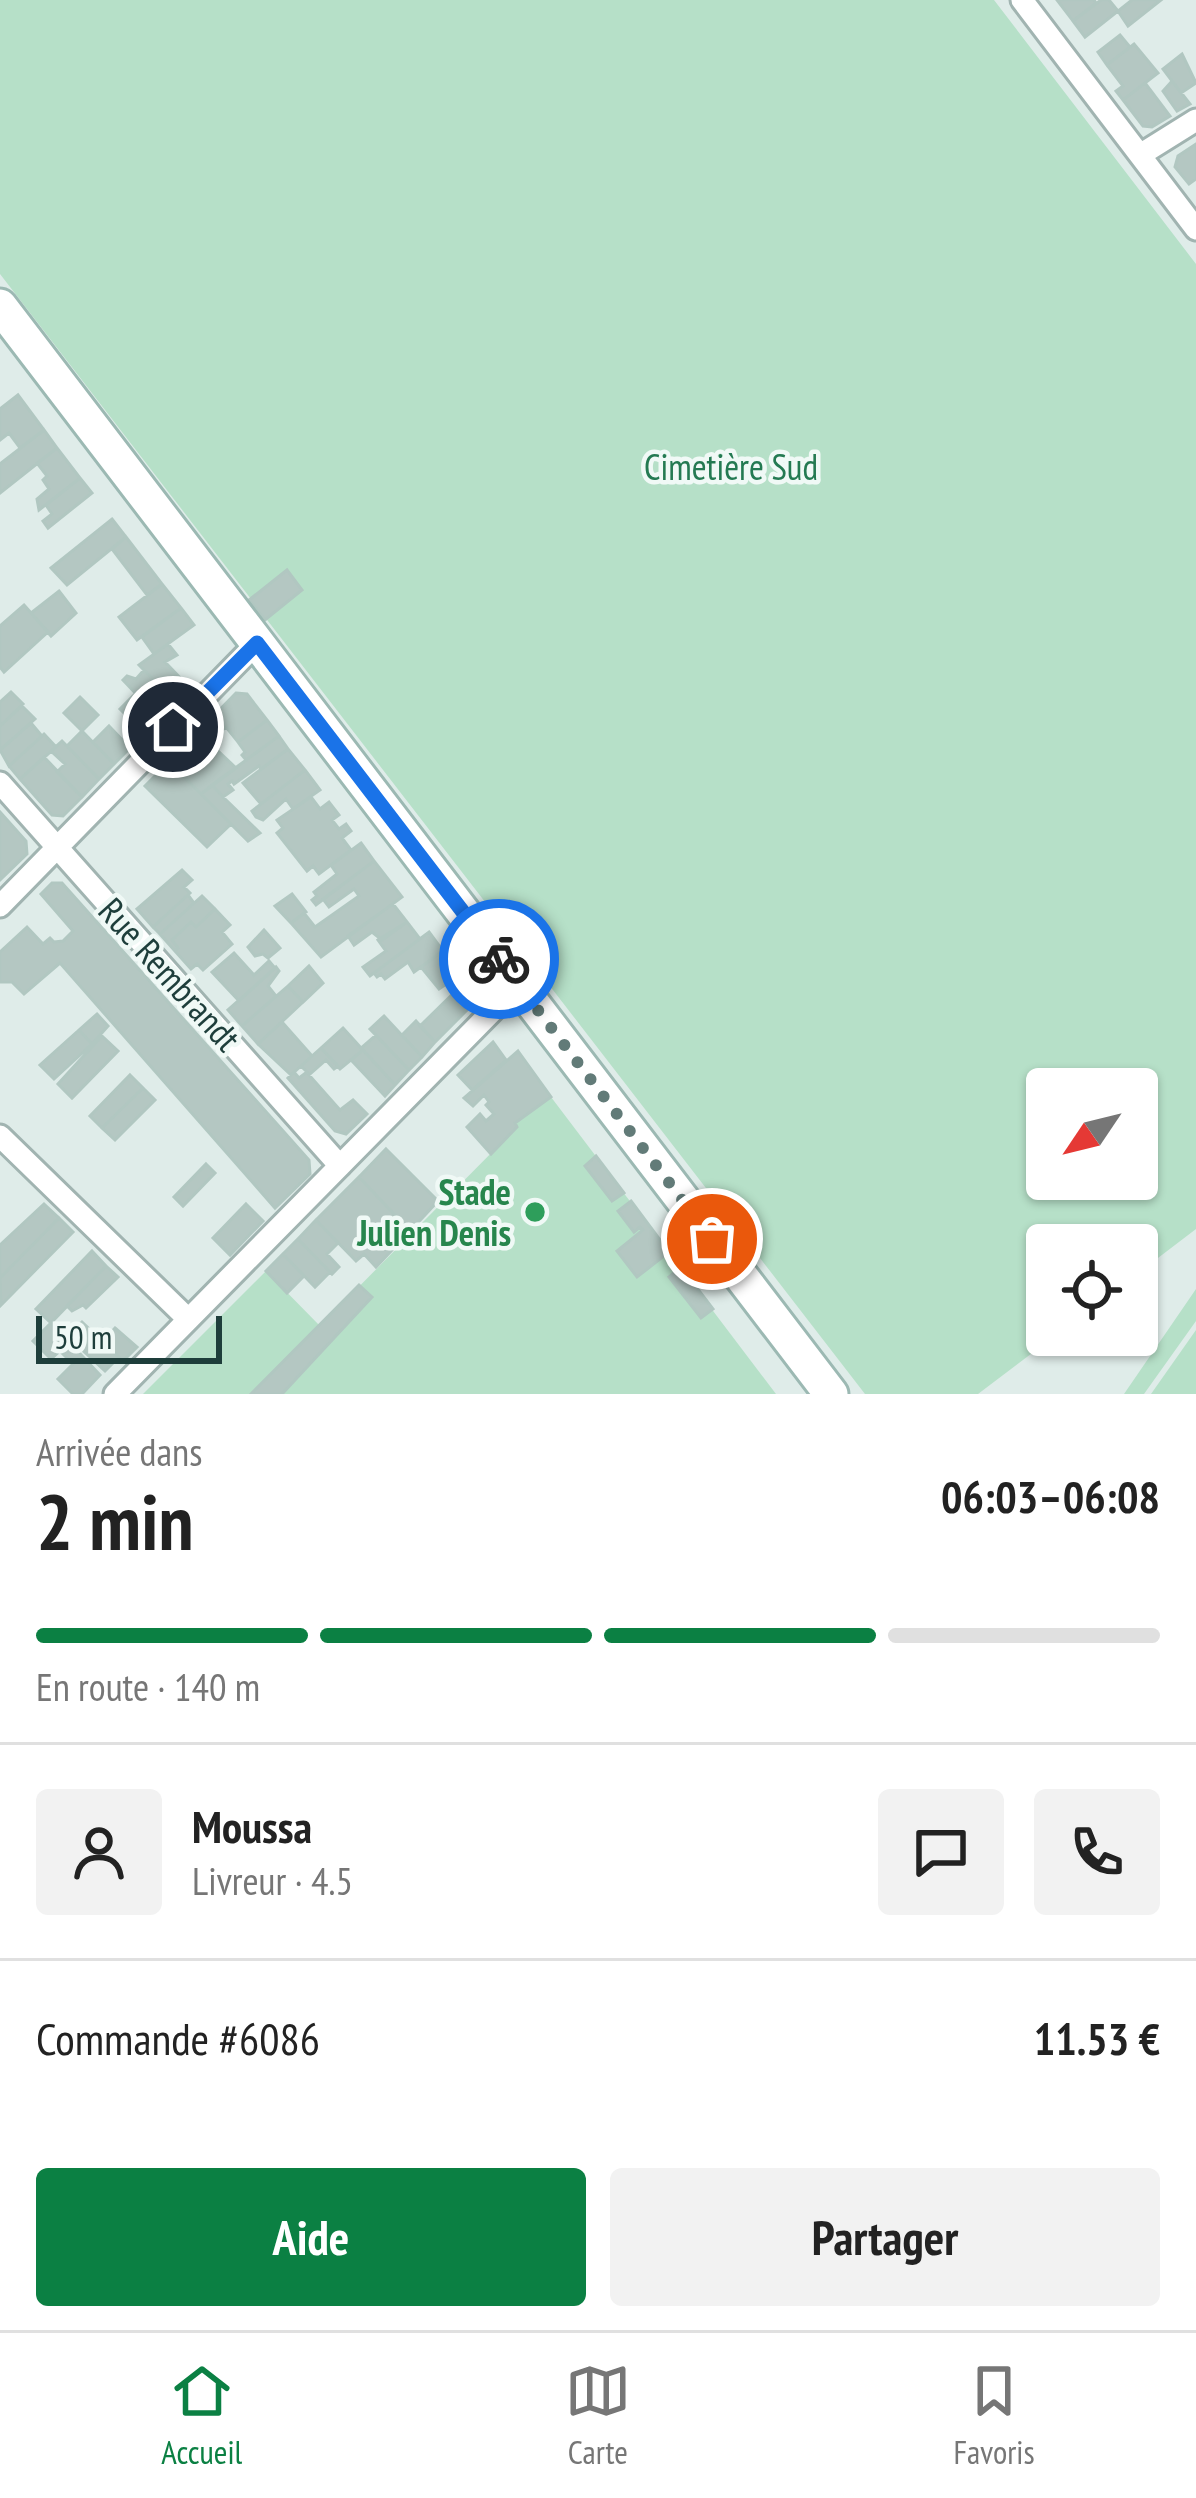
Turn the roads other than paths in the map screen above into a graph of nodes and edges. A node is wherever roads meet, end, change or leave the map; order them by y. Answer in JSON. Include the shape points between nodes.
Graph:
{"nodes":[{"id":1,"x":1022,"y":0,"type":"edge"},
{"id":2,"x":1196,"y":120,"type":"edge"},
{"id":3,"x":1140,"y":155,"type":"junction"},
{"id":4,"x":1196,"y":229,"type":"edge"},
{"id":5,"x":0,"y":306,"type":"edge"},
{"id":6,"x":0,"y":339,"type":"edge"},
{"id":7,"x":250,"y":649,"type":"junction"},
{"id":8,"x":0,"y":783,"type":"edge"},
{"id":9,"x":58,"y":847,"type":"junction"},
{"id":10,"x":0,"y":906,"type":"edge"},
{"id":11,"x":512,"y":990,"type":"junction"},
{"id":12,"x":0,"y":1136,"type":"edge"},
{"id":13,"x":340,"y":1166,"type":"junction"},
{"id":14,"x":188,"y":1319,"type":"junction"},
{"id":15,"x":115,"y":1394,"type":"edge"},
{"id":16,"x":811,"y":1394,"type":"edge"},
{"id":17,"x":831,"y":1394,"type":"edge"}],
"edges":[{"from":1,"to":3,"type":"street"},
{"from":2,"to":3,"type":"street"},
{"from":3,"to":4,"type":"street"},
{"from":5,"to":7,"type":"main road"},
{"from":6,"to":7,"type":"main road"},
{"from":7,"to":9,"type":"street"},
{"from":7,"to":11,"type":"main road"},
{"from":8,"to":9,"type":"street","name":"Rue Rembrandt"},
{"from":9,"to":10,"type":"street"},
{"from":9,"to":13,"type":"street","name":"Rue Rembrandt"},
{"from":11,"to":13,"type":"street"},
{"from":11,"to":16,"type":"main road"},
{"from":11,"to":17,"type":"main road"},
{"from":12,"to":14,"type":"street"},
{"from":13,"to":14,"type":"street"},
{"from":14,"to":15,"type":"street"}]}
